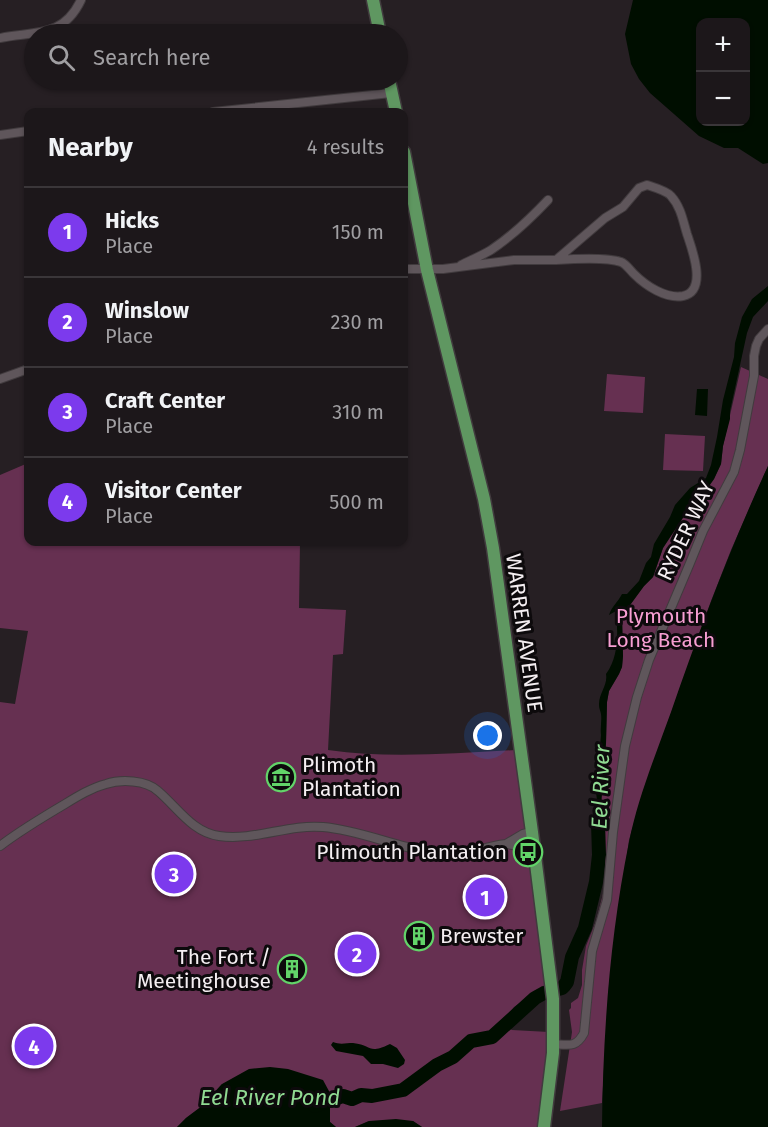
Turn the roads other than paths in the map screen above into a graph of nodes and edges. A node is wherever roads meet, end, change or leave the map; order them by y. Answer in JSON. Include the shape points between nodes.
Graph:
{"nodes":[{"id":1,"x":81,"y":0,"type":"edge"},
{"id":2,"x":373,"y":0,"type":"edge"},
{"id":3,"x":61,"y":24,"type":"edge"},
{"id":4,"x":378,"y":24,"type":"edge"},
{"id":5,"x":24,"y":34,"type":"edge"},
{"id":6,"x":0,"y":38,"type":"edge"},
{"id":7,"x":391,"y":90,"type":"edge"},
{"id":8,"x":392,"y":93,"type":"junction"},
{"id":9,"x":251,"y":108,"type":"edge"},
{"id":10,"x":395,"y":108,"type":"edge"},
{"id":11,"x":24,"y":132,"type":"edge"},
{"id":12,"x":0,"y":135,"type":"edge"},
{"id":13,"x":408,"y":173,"type":"edge"},
{"id":14,"x":549,"y":200,"type":"dead end"},
{"id":15,"x":556,"y":260,"type":"junction"},
{"id":16,"x":457,"y":267,"type":"junction"},
{"id":17,"x":408,"y":269,"type":"edge"},
{"id":18,"x":427,"y":270,"type":"junction"},
{"id":19,"x":768,"y":329,"type":"edge"},
{"id":20,"x":24,"y":371,"type":"edge"},
{"id":21,"x":0,"y":380,"type":"edge"},
{"id":22,"x":532,"y":832,"type":"junction"},
{"id":23,"x":506,"y":844,"type":"junction"},
{"id":24,"x":0,"y":846,"type":"edge"},
{"id":25,"x":534,"y":846,"type":"junction"},
{"id":26,"x":554,"y":1044,"type":"junction"},
{"id":27,"x":544,"y":1127,"type":"edge"}],
"edges":[{"from":1,"to":3,"type":"street"},
{"from":2,"to":4,"type":"main road"},
{"from":5,"to":6,"type":"street"},
{"from":7,"to":8,"type":"main road"},
{"from":8,"to":9,"type":"street"},
{"from":8,"to":10,"type":"main road"},
{"from":11,"to":12,"type":"street"},
{"from":13,"to":18,"type":"main road","name":"WARREN AVENUE"},
{"from":14,"to":16,"type":"street","via":[[497,245]]},
{"from":15,"to":15,"type":"street","via":[[647,184],[667,193],[679,208],[694,256],[696,283],[688,295],[671,296],[644,283],[622,262]]},
{"from":15,"to":16,"type":"street"},
{"from":16,"to":18,"type":"street"},
{"from":17,"to":18,"type":"street"},
{"from":18,"to":22,"type":"main road","name":"WARREN AVENUE","via":[[489,521]]},
{"from":19,"to":26,"type":"street","name":"RYDER WAY","via":[[756,346],[754,376],[734,472],[703,531],[637,697],[625,746],[607,900],[592,951],[584,1033],[573,1045]]},
{"from":20,"to":21,"type":"street"},
{"from":22,"to":23,"type":"street"},
{"from":22,"to":25,"type":"main road","name":"WARREN AVENUE"},
{"from":23,"to":24,"type":"street","via":[[440,852],[323,827],[219,836],[195,827],[154,788],[131,782],[107,783],[91,789]]},
{"from":23,"to":25,"type":"street"},
{"from":25,"to":26,"type":"main road","name":"WARREN AVENUE","via":[[551,978]]},
{"from":26,"to":27,"type":"main road","name":"WARREN AVENUE"}]}
